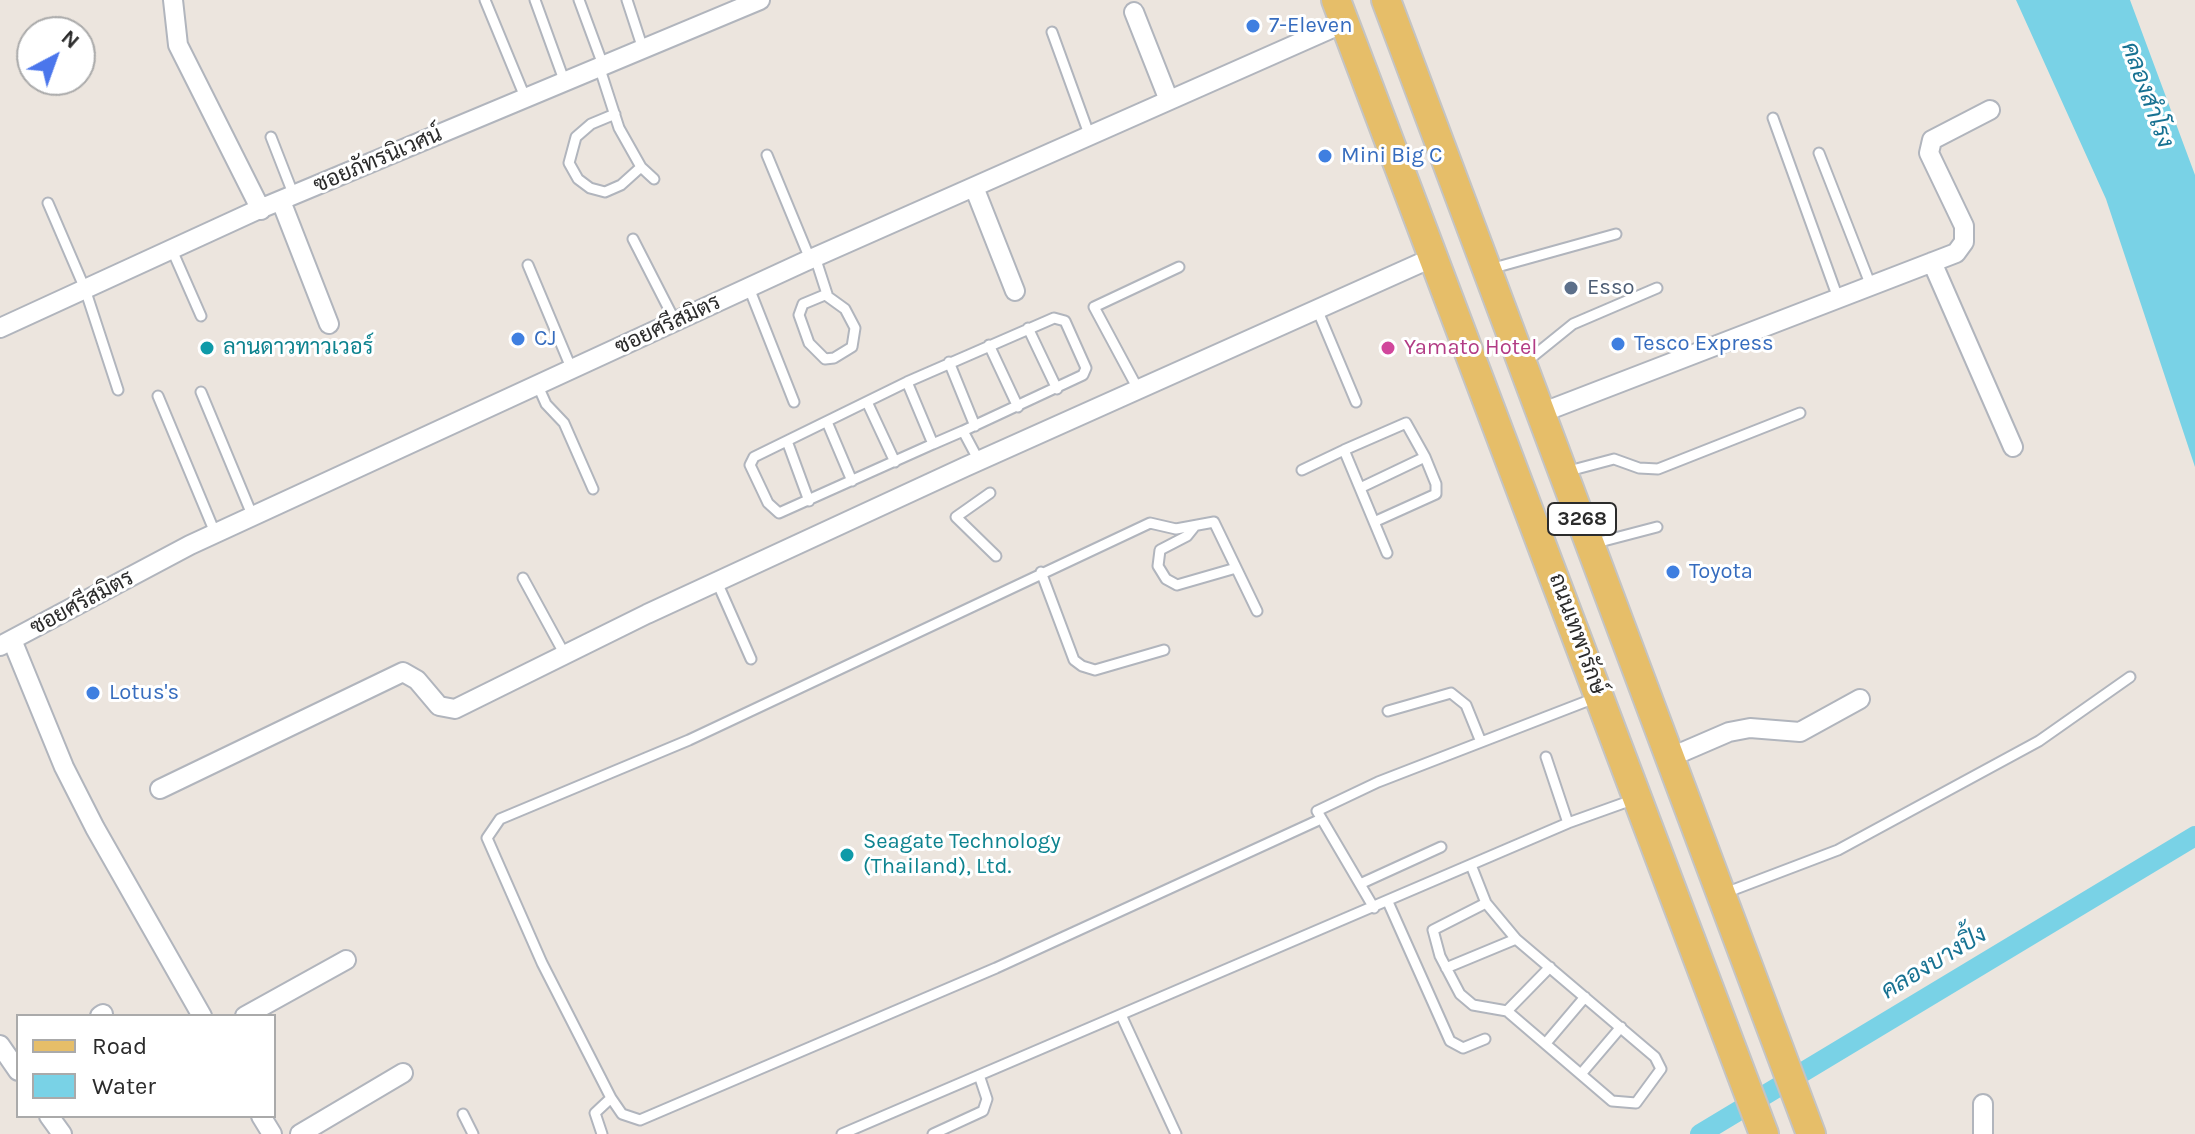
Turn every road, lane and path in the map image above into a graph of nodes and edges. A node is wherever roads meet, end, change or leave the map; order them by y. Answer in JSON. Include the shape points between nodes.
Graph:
{"nodes":[{"id":1,"x":173,"y":0,"type":"edge"},
{"id":2,"x":485,"y":0,"type":"edge"},
{"id":3,"x":535,"y":0,"type":"edge"},
{"id":4,"x":579,"y":0,"type":"edge"},
{"id":5,"x":627,"y":0,"type":"edge"},
{"id":6,"x":760,"y":0,"type":"edge"},
{"id":7,"x":1386,"y":0,"type":"edge"},
{"id":8,"x":1134,"y":12,"type":"dead end"},
{"id":9,"x":1340,"y":12,"type":"edge"},
{"id":10,"x":1052,"y":32,"type":"dead end"},
{"id":11,"x":643,"y":49,"type":"junction"},
{"id":12,"x":601,"y":66,"type":"junction"},
{"id":13,"x":564,"y":80,"type":"junction"},
{"id":14,"x":525,"y":97,"type":"junction"},
{"id":15,"x":1168,"y":98,"type":"junction"},
{"id":16,"x":1990,"y":110,"type":"dead end"},
{"id":17,"x":615,"y":114,"type":"junction"},
{"id":18,"x":1773,"y":118,"type":"dead end"},
{"id":19,"x":1089,"y":134,"type":"junction"},
{"id":20,"x":271,"y":137,"type":"dead end"},
{"id":21,"x":1819,"y":153,"type":"dead end"},
{"id":22,"x":767,"y":155,"type":"dead end"},
{"id":23,"x":641,"y":167,"type":"junction"},
{"id":24,"x":654,"y":179,"type":"dead end"},
{"id":25,"x":974,"y":187,"type":"junction"},
{"id":26,"x":287,"y":199,"type":"junction"},
{"id":27,"x":48,"y":203,"type":"dead end"},
{"id":28,"x":261,"y":210,"type":"junction"},
{"id":29,"x":1616,"y":234,"type":"dead end"},
{"id":30,"x":633,"y":239,"type":"dead end"},
{"id":31,"x":172,"y":250,"type":"junction"},
{"id":32,"x":1434,"y":257,"type":"junction"},
{"id":33,"x":814,"y":260,"type":"junction"},
{"id":34,"x":1932,"y":262,"type":"junction"},
{"id":35,"x":528,"y":265,"type":"dead end"},
{"id":36,"x":1179,"y":267,"type":"dead end"},
{"id":37,"x":1487,"y":269,"type":"junction"},
{"id":38,"x":1871,"y":286,"type":"junction"},
{"id":39,"x":749,"y":288,"type":"junction"},
{"id":40,"x":1657,"y":288,"type":"dead end"},
{"id":41,"x":85,"y":289,"type":"junction"},
{"id":42,"x":1015,"y":291,"type":"dead end"},
{"id":43,"x":827,"y":294,"type":"junction"},
{"id":44,"x":1838,"y":298,"type":"junction"},
{"id":45,"x":1317,"y":309,"type":"junction"},
{"id":46,"x":201,"y":316,"type":"dead end"},
{"id":47,"x":675,"y":321,"type":"junction"},
{"id":48,"x":329,"y":324,"type":"dead end"},
{"id":49,"x":0,"y":328,"type":"edge"},
{"id":50,"x":1028,"y":328,"type":"junction"},
{"id":51,"x":989,"y":345,"type":"junction"},
{"id":52,"x":949,"y":362,"type":"junction"},
{"id":53,"x":1523,"y":364,"type":"junction"},
{"id":54,"x":572,"y":370,"type":"junction"},
{"id":55,"x":907,"y":382,"type":"junction"},
{"id":56,"x":538,"y":386,"type":"junction"},
{"id":57,"x":1057,"y":389,"type":"junction"},
{"id":58,"x":1138,"y":389,"type":"junction"},
{"id":59,"x":118,"y":390,"type":"dead end"},
{"id":60,"x":201,"y":392,"type":"dead end"},
{"id":61,"x":158,"y":396,"type":"dead end"},
{"id":62,"x":794,"y":402,"type":"dead end"},
{"id":63,"x":867,"y":402,"type":"junction"},
{"id":64,"x":1356,"y":402,"type":"dead end"},
{"id":65,"x":1018,"y":407,"type":"junction"},
{"id":66,"x":1541,"y":413,"type":"junction"},
{"id":67,"x":1800,"y":413,"type":"dead end"},
{"id":68,"x":827,"y":422,"type":"junction"},
{"id":69,"x":975,"y":426,"type":"junction"},
{"id":70,"x":963,"y":431,"type":"junction"},
{"id":71,"x":787,"y":441,"type":"junction"},
{"id":72,"x":933,"y":444,"type":"junction"},
{"id":73,"x":2013,"y":447,"type":"dead end"},
{"id":74,"x":1344,"y":450,"type":"junction"},
{"id":75,"x":1425,"y":457,"type":"junction"},
{"id":76,"x":979,"y":461,"type":"junction"},
{"id":77,"x":895,"y":462,"type":"junction"},
{"id":78,"x":1302,"y":470,"type":"dead end"},
{"id":79,"x":1563,"y":473,"type":"junction"},
{"id":80,"x":852,"y":481,"type":"junction"},
{"id":81,"x":1360,"y":488,"type":"junction"},
{"id":82,"x":593,"y":489,"type":"dead end"},
{"id":83,"x":990,"y":493,"type":"dead end"},
{"id":84,"x":1525,"y":494,"type":"junction"},
{"id":85,"x":809,"y":501,"type":"junction"},
{"id":86,"x":253,"y":517,"type":"junction"},
{"id":87,"x":1374,"y":522,"type":"junction"},
{"id":88,"x":1195,"y":526,"type":"junction"},
{"id":89,"x":1657,"y":527,"type":"dead end"},
{"id":90,"x":216,"y":535,"type":"junction"},
{"id":91,"x":1592,"y":544,"type":"junction"},
{"id":92,"x":1387,"y":553,"type":"dead end"},
{"id":93,"x":996,"y":556,"type":"dead end"},
{"id":94,"x":1236,"y":568,"type":"junction"},
{"id":95,"x":1041,"y":572,"type":"junction"},
{"id":96,"x":523,"y":578,"type":"dead end"},
{"id":97,"x":717,"y":582,"type":"junction"},
{"id":98,"x":1257,"y":611,"type":"dead end"},
{"id":99,"x":6,"y":643,"type":"edge"},
{"id":100,"x":1164,"y":650,"type":"dead end"},
{"id":101,"x":565,"y":655,"type":"junction"},
{"id":102,"x":751,"y":659,"type":"dead end"},
{"id":103,"x":2130,"y":677,"type":"dead end"},
{"id":104,"x":1600,"y":696,"type":"junction"},
{"id":105,"x":1860,"y":699,"type":"dead end"},
{"id":106,"x":1388,"y":711,"type":"dead end"},
{"id":107,"x":1481,"y":742,"type":"junction"},
{"id":108,"x":1546,"y":757,"type":"dead end"},
{"id":109,"x":1671,"y":757,"type":"junction"},
{"id":110,"x":160,"y":789,"type":"dead end"},
{"id":111,"x":1638,"y":798,"type":"junction"},
{"id":112,"x":1321,"y":819,"type":"junction"},
{"id":113,"x":1568,"y":823,"type":"junction"},
{"id":114,"x":1441,"y":847,"type":"dead end"},
{"id":115,"x":1471,"y":865,"type":"junction"},
{"id":116,"x":1360,"y":884,"type":"junction"},
{"id":117,"x":1722,"y":894,"type":"junction"},
{"id":118,"x":1388,"y":902,"type":"junction"},
{"id":119,"x":1486,"y":903,"type":"junction"},
{"id":120,"x":1374,"y":908,"type":"junction"},
{"id":121,"x":1516,"y":939,"type":"junction"},
{"id":122,"x":346,"y":960,"type":"dead end"},
{"id":123,"x":1550,"y":967,"type":"junction"},
{"id":124,"x":1446,"y":968,"type":"junction"},
{"id":125,"x":1585,"y":997,"type":"junction"},
{"id":126,"x":1507,"y":1011,"type":"junction"},
{"id":127,"x":201,"y":1014,"type":"edge"},
{"id":128,"x":249,"y":1014,"type":"edge"},
{"id":129,"x":1122,"y":1017,"type":"junction"},
{"id":130,"x":1621,"y":1027,"type":"junction"},
{"id":131,"x":1485,"y":1039,"type":"dead end"},
{"id":132,"x":1546,"y":1043,"type":"junction"},
{"id":133,"x":0,"y":1045,"type":"edge"},
{"id":134,"x":16,"y":1067,"type":"edge"},
{"id":135,"x":403,"y":1073,"type":"dead end"},
{"id":136,"x":1581,"y":1074,"type":"junction"},
{"id":137,"x":980,"y":1078,"type":"junction"},
{"id":138,"x":611,"y":1098,"type":"junction"},
{"id":139,"x":1983,"y":1104,"type":"dead end"},
{"id":140,"x":463,"y":1114,"type":"dead end"},
{"id":141,"x":1807,"y":1123,"type":"edge"},
{"id":142,"x":1764,"y":1132,"type":"edge"},
{"id":143,"x":300,"y":1134,"type":"edge"},
{"id":144,"x":473,"y":1134,"type":"edge"},
{"id":145,"x":602,"y":1134,"type":"edge"},
{"id":146,"x":842,"y":1134,"type":"edge"},
{"id":147,"x":933,"y":1134,"type":"edge"},
{"id":148,"x":1176,"y":1134,"type":"edge"},
{"id":149,"x":1983,"y":1134,"type":"edge"}],
"edges":[{"from":1,"to":28,"type":"street","via":[[178,45]]},
{"from":2,"to":14,"type":"lane"},
{"from":3,"to":13,"type":"lane"},
{"from":4,"to":12,"type":"lane"},
{"from":5,"to":11,"type":"lane"},
{"from":6,"to":11,"type":"street","name":"ซอยภัทรนิเวศน์"},
{"from":7,"to":37,"type":"main road","name":"ถนนเทพารักษ์","number":"3268"},
{"from":8,"to":15,"type":"street"},
{"from":9,"to":15,"type":"street","name":"ซอยศรีสมิตร"},
{"from":9,"to":32,"type":"main road","name":"ถนนเทพารักษ์","number":"3268"},
{"from":10,"to":19,"type":"lane"},
{"from":11,"to":12,"type":"street","name":"ซอยภัทรนิเวศน์"},
{"from":12,"to":13,"type":"street","name":"ซอยภัทรนิเวศน์"},
{"from":12,"to":17,"type":"lane"},
{"from":13,"to":14,"type":"street","name":"ซอยภัทรนิเวศน์"},
{"from":14,"to":26,"type":"street","name":"ซอยภัทรนิเวศน์"},
{"from":15,"to":19,"type":"street","name":"ซอยศรีสมิตร"},
{"from":16,"to":34,"type":"street","via":[[1932,140],[1929,153],[1964,226],[1964,242],[1956,253]]},
{"from":17,"to":23,"type":"lane"},
{"from":17,"to":23,"type":"lane","via":[[576,137],[569,163],[578,179],[605,192]]},
{"from":18,"to":44,"type":"lane"},
{"from":19,"to":25,"type":"street","name":"ซอยศรีสมิตร"},
{"from":20,"to":26,"type":"lane"},
{"from":21,"to":38,"type":"lane"},
{"from":22,"to":33,"type":"lane"},
{"from":23,"to":24,"type":"lane"},
{"from":25,"to":33,"type":"street","name":"ซอยศรีสมิตร"},
{"from":25,"to":42,"type":"street"},
{"from":26,"to":28,"type":"street","name":"ซอยภัทรนิเวศน์"},
{"from":26,"to":48,"type":"street"},
{"from":27,"to":41,"type":"lane"},
{"from":28,"to":31,"type":"street","name":"ซอยภัทรนิเวศน์"},
{"from":29,"to":37,"type":"lane"},
{"from":30,"to":47,"type":"lane"},
{"from":31,"to":41,"type":"street","name":"ซอยภัทรนิเวศน์"},
{"from":31,"to":46,"type":"lane"},
{"from":32,"to":45,"type":"street"},
{"from":32,"to":84,"type":"main road","name":"ถนนเทพารักษ์","number":"3268"},
{"from":33,"to":39,"type":"street","name":"ซอยศรีสมิตร"},
{"from":33,"to":43,"type":"lane"},
{"from":34,"to":38,"type":"street"},
{"from":34,"to":73,"type":"street"},
{"from":35,"to":54,"type":"lane"},
{"from":36,"to":58,"type":"lane","via":[[1094,307]]},
{"from":37,"to":53,"type":"main road","name":"ถนนเทพารักษ์","number":"3268"},
{"from":38,"to":44,"type":"street"},
{"from":39,"to":47,"type":"street","name":"ซอยศรีสมิตร"},
{"from":39,"to":62,"type":"lane"},
{"from":40,"to":53,"type":"lane","via":[[1573,324]]},
{"from":41,"to":49,"type":"street","name":"ซอยภัทรนิเวศน์"},
{"from":41,"to":59,"type":"lane"},
{"from":43,"to":43,"type":"lane","via":[[845,309],[855,328],[848,351],[825,359],[809,343],[799,315],[803,304]]},
{"from":44,"to":66,"type":"street"},
{"from":45,"to":58,"type":"street"},
{"from":45,"to":64,"type":"lane"},
{"from":47,"to":54,"type":"street","name":"ซอยศรีสมิตร"},
{"from":50,"to":51,"type":"lane"},
{"from":50,"to":57,"type":"lane"},
{"from":50,"to":57,"type":"lane","via":[[1054,318],[1065,321],[1086,368],[1077,380]]},
{"from":51,"to":52,"type":"lane"},
{"from":51,"to":65,"type":"lane"},
{"from":52,"to":55,"type":"lane"},
{"from":52,"to":69,"type":"lane"},
{"from":53,"to":66,"type":"main road","name":"ถนนเทพารักษ์","number":"3268"},
{"from":54,"to":56,"type":"street","name":"ซอยศรีสมิตร"},
{"from":55,"to":63,"type":"lane"},
{"from":55,"to":72,"type":"lane"},
{"from":56,"to":82,"type":"lane","via":[[564,423]]},
{"from":56,"to":86,"type":"street","name":"ซอยศรีสมิตร"},
{"from":57,"to":65,"type":"lane"},
{"from":58,"to":76,"type":"street"},
{"from":60,"to":86,"type":"lane"},
{"from":61,"to":90,"type":"lane"},
{"from":63,"to":68,"type":"lane"},
{"from":63,"to":77,"type":"lane"},
{"from":65,"to":69,"type":"lane"},
{"from":66,"to":79,"type":"main road","name":"ถนนเทพารักษ์","number":"3268"},
{"from":67,"to":79,"type":"lane","via":[[1658,469],[1614,459]]},
{"from":68,"to":71,"type":"lane"},
{"from":68,"to":80,"type":"lane"},
{"from":69,"to":70,"type":"lane"},
{"from":70,"to":72,"type":"lane"},
{"from":70,"to":76,"type":"lane"},
{"from":71,"to":85,"type":"lane"},
{"from":71,"to":85,"type":"lane","via":[[754,457],[750,465],[774,511]]},
{"from":72,"to":77,"type":"lane"},
{"from":74,"to":75,"type":"lane","via":[[1406,423]]},
{"from":74,"to":78,"type":"lane"},
{"from":74,"to":81,"type":"lane"},
{"from":75,"to":81,"type":"lane"},
{"from":75,"to":87,"type":"lane","via":[[1436,494]]},
{"from":76,"to":97,"type":"street"},
{"from":77,"to":80,"type":"lane"},
{"from":79,"to":84,"type":"main road"},
{"from":79,"to":91,"type":"main road","name":"ถนนเทพารักษ์","number":"3268"},
{"from":80,"to":85,"type":"lane"},
{"from":81,"to":87,"type":"lane"},
{"from":83,"to":93,"type":"lane","via":[[956,517]]},
{"from":84,"to":104,"type":"main road","name":"ถนนเทพารักษ์","number":"3268"},
{"from":86,"to":90,"type":"street","name":"ซอยศรีสมิตร"},
{"from":87,"to":92,"type":"lane"},
{"from":88,"to":94,"type":"lane","via":[[1214,522]]},
{"from":88,"to":94,"type":"lane","via":[[1160,550],[1158,566],[1166,579],[1177,585]]},
{"from":88,"to":95,"type":"lane","via":[[1176,529],[1150,523]]},
{"from":89,"to":91,"type":"lane"},
{"from":90,"to":99,"type":"street","name":"ซอยศรีสมิตร"},
{"from":91,"to":109,"type":"main road","name":"ถนนเทพารักษ์","number":"3268"},
{"from":94,"to":98,"type":"lane"},
{"from":95,"to":100,"type":"lane","via":[[1074,660],[1082,666],[1095,670]]},
{"from":95,"to":138,"type":"lane","via":[[689,740],[500,819],[491,829],[487,838],[536,949]]},
{"from":96,"to":101,"type":"lane"},
{"from":97,"to":101,"type":"street"},
{"from":97,"to":102,"type":"lane"},
{"from":99,"to":127,"type":"street","via":[[95,828]]},
{"from":101,"to":110,"type":"street","via":[[455,709],[439,706],[403,672]]},
{"from":103,"to":117,"type":"lane","via":[[2039,741],[1838,850]]},
{"from":104,"to":107,"type":"lane"},
{"from":104,"to":111,"type":"main road","name":"ถนนเทพารักษ์","number":"3268"},
{"from":105,"to":109,"type":"street","via":[[1800,732],[1729,732]]},
{"from":106,"to":107,"type":"lane","via":[[1451,693],[1466,705]]},
{"from":107,"to":112,"type":"lane","via":[[1317,811]]},
{"from":108,"to":113,"type":"lane"},
{"from":109,"to":117,"type":"main road","name":"ถนนเทพารักษ์","number":"3268"},
{"from":111,"to":113,"type":"lane"},
{"from":111,"to":142,"type":"main road","name":"ถนนเทพารักษ์","number":"3268"},
{"from":112,"to":116,"type":"lane"},
{"from":112,"to":138,"type":"lane","via":[[1025,955],[640,1120],[622,1114]]},
{"from":113,"to":115,"type":"lane"},
{"from":114,"to":116,"type":"lane"},
{"from":115,"to":118,"type":"lane"},
{"from":115,"to":119,"type":"lane"},
{"from":116,"to":120,"type":"lane"},
{"from":117,"to":141,"type":"main road","name":"ถนนเทพารักษ์","number":"3268"},
{"from":118,"to":120,"type":"lane"},
{"from":118,"to":131,"type":"lane","via":[[1450,1041],[1463,1048]]},
{"from":119,"to":121,"type":"lane"},
{"from":119,"to":124,"type":"lane","via":[[1433,930]]},
{"from":120,"to":129,"type":"lane"},
{"from":121,"to":123,"type":"lane"},
{"from":121,"to":124,"type":"lane"},
{"from":122,"to":128,"type":"street"},
{"from":123,"to":125,"type":"lane"},
{"from":123,"to":126,"type":"lane"},
{"from":124,"to":126,"type":"lane","via":[[1467,1003]]},
{"from":125,"to":130,"type":"lane"},
{"from":125,"to":132,"type":"lane"},
{"from":126,"to":132,"type":"lane"},
{"from":129,"to":137,"type":"lane"},
{"from":129,"to":148,"type":"lane"},
{"from":130,"to":136,"type":"lane"},
{"from":130,"to":136,"type":"lane","via":[[1661,1069],[1636,1103],[1612,1101]]},
{"from":132,"to":136,"type":"lane"},
{"from":133,"to":134,"type":"street"},
{"from":135,"to":143,"type":"street"},
{"from":137,"to":146,"type":"lane"},
{"from":137,"to":147,"type":"lane","via":[[987,1099],[983,1111]]},
{"from":138,"to":145,"type":"lane","via":[[595,1113]]},
{"from":139,"to":149,"type":"street"},
{"from":140,"to":144,"type":"lane"}]}
